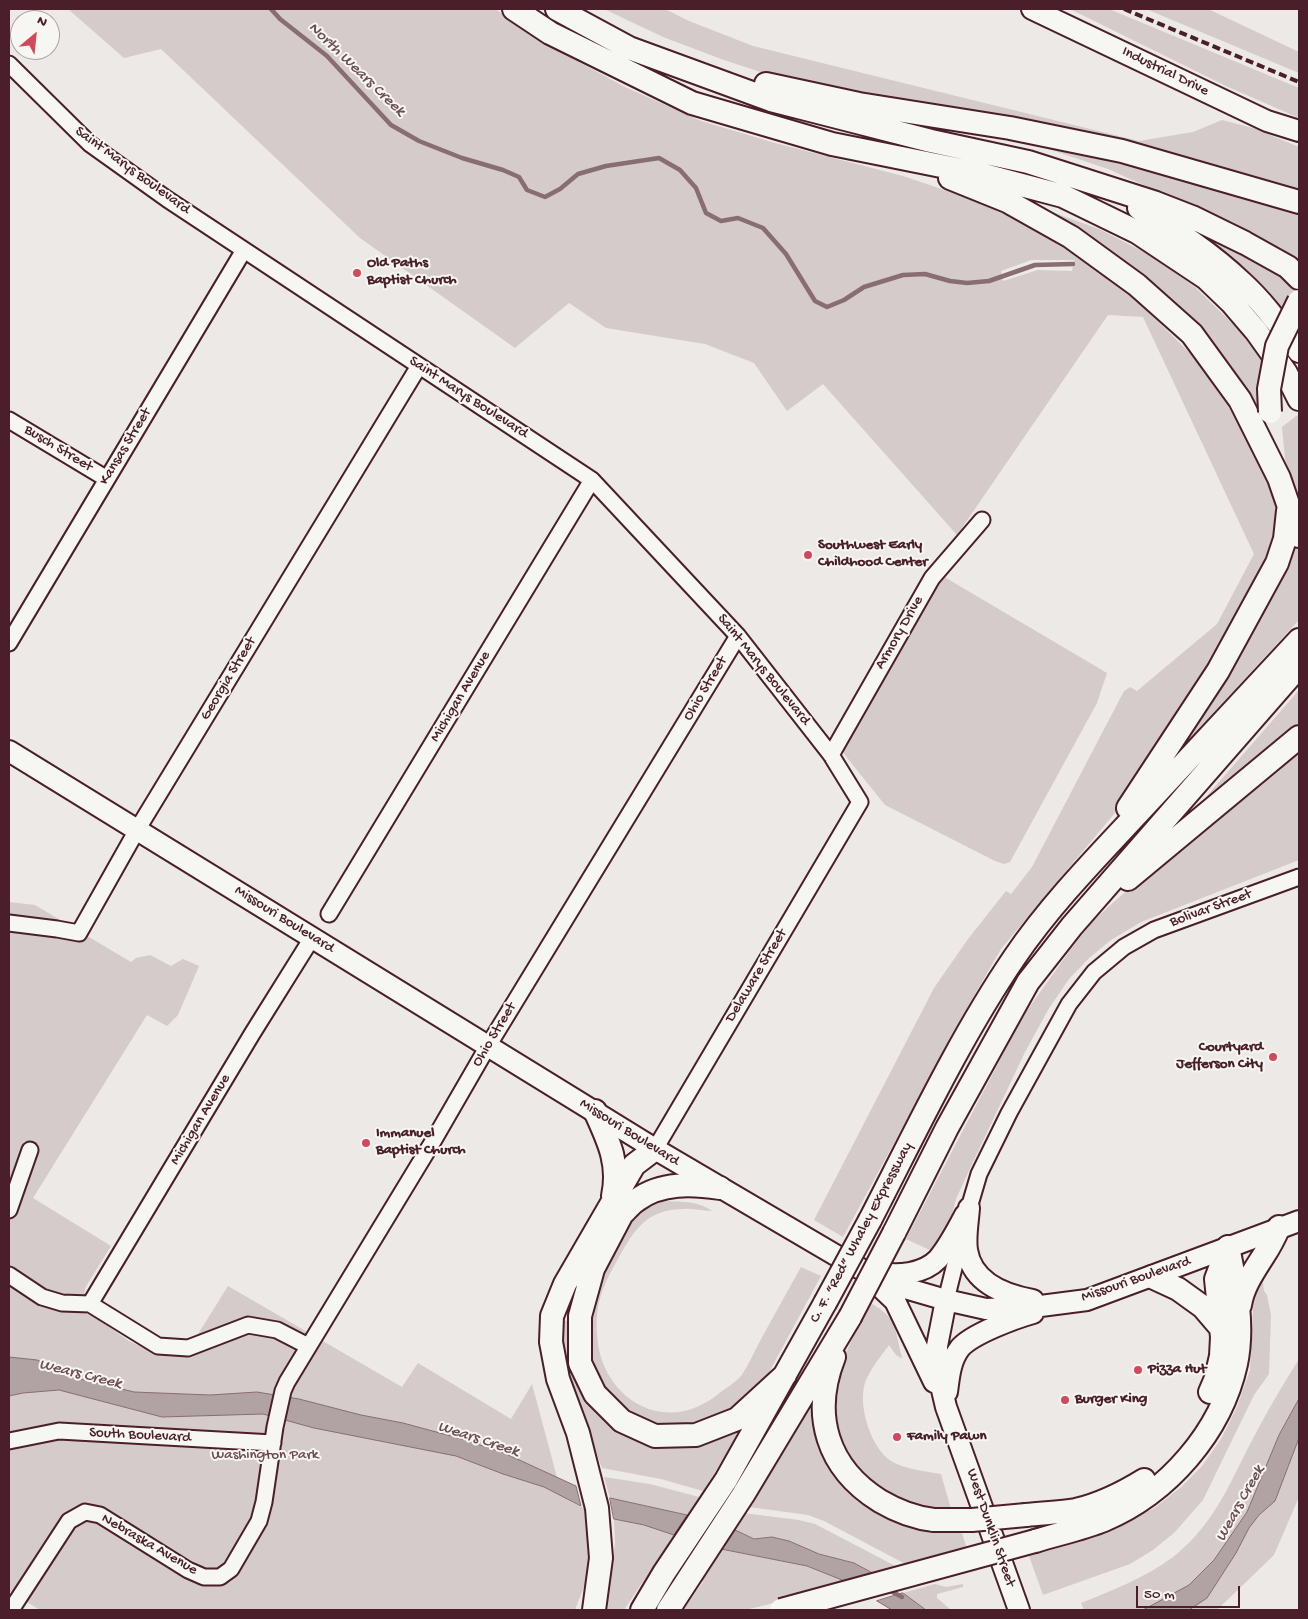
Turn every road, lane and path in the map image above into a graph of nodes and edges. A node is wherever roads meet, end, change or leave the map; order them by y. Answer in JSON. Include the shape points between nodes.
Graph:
{"nodes":[{"id":1,"x":514,"y":9,"type":"edge"},
{"id":2,"x":558,"y":9,"type":"edge"},
{"id":3,"x":1032,"y":9,"type":"edge"},
{"id":4,"x":656,"y":59,"type":"junction"},
{"id":5,"x":9,"y":64,"type":"edge"},
{"id":6,"x":1299,"y":131,"type":"edge"},
{"id":7,"x":895,"y":156,"type":"junction"},
{"id":8,"x":1095,"y":183,"type":"junction"},
{"id":9,"x":1299,"y":202,"type":"edge"},
{"id":10,"x":244,"y":250,"type":"junction"},
{"id":11,"x":1299,"y":278,"type":"edge"},
{"id":12,"x":1299,"y":301,"type":"edge"},
{"id":13,"x":1299,"y":351,"type":"edge"},
{"id":14,"x":419,"y":366,"type":"junction"},
{"id":15,"x":1299,"y":399,"type":"edge"},
{"id":16,"x":9,"y":420,"type":"edge"},
{"id":17,"x":1278,"y":478,"type":"junction"},
{"id":18,"x":107,"y":479,"type":"junction"},
{"id":19,"x":592,"y":480,"type":"junction"},
{"id":20,"x":1288,"y":505,"type":"junction"},
{"id":21,"x":982,"y":520,"type":"dead end"},
{"id":22,"x":1299,"y":536,"type":"edge"},
{"id":23,"x":738,"y":636,"type":"junction"},
{"id":24,"x":9,"y":643,"type":"edge"},
{"id":25,"x":1296,"y":652,"type":"edge"},
{"id":26,"x":1299,"y":737,"type":"edge"},
{"id":27,"x":9,"y":750,"type":"edge"},
{"id":28,"x":831,"y":755,"type":"junction"},
{"id":29,"x":860,"y":802,"type":"joint"},
{"id":30,"x":136,"y":830,"type":"junction"},
{"id":31,"x":1092,"y":863,"type":"junction"},
{"id":32,"x":1299,"y":876,"type":"edge"},
{"id":33,"x":329,"y":914,"type":"dead end"},
{"id":34,"x":9,"y":923,"type":"edge"},
{"id":35,"x":1072,"y":926,"type":"junction"},
{"id":36,"x":312,"y":938,"type":"junction"},
{"id":37,"x":488,"y":1046,"type":"junction"},
{"id":38,"x":595,"y":1111,"type":"junction"},
{"id":39,"x":655,"y":1149,"type":"junction"},
{"id":40,"x":30,"y":1150,"type":"dead end"},
{"id":41,"x":720,"y":1188,"type":"junction"},
{"id":42,"x":617,"y":1208,"type":"junction"},
{"id":43,"x":969,"y":1208,"type":"junction"},
{"id":44,"x":9,"y":1210,"type":"edge"},
{"id":45,"x":1289,"y":1224,"type":"edge"},
{"id":46,"x":1228,"y":1247,"type":"junction"},
{"id":47,"x":849,"y":1263,"type":"junction"},
{"id":48,"x":9,"y":1275,"type":"edge"},
{"id":49,"x":1152,"y":1277,"type":"junction"},
{"id":50,"x":946,"y":1300,"type":"junction"},
{"id":51,"x":90,"y":1304,"type":"junction"},
{"id":52,"x":1060,"y":1304,"type":"junction"},
{"id":53,"x":850,"y":1317,"type":"junction"},
{"id":54,"x":1230,"y":1322,"type":"junction"},
{"id":55,"x":308,"y":1346,"type":"junction"},
{"id":56,"x":785,"y":1376,"type":"junction"},
{"id":57,"x":946,"y":1407,"type":"junction"},
{"id":58,"x":9,"y":1441,"type":"edge"},
{"id":59,"x":273,"y":1443,"type":"junction"},
{"id":60,"x":11,"y":1610,"type":"edge"},
{"id":61,"x":594,"y":1610,"type":"edge"},
{"id":62,"x":642,"y":1610,"type":"edge"},
{"id":63,"x":668,"y":1610,"type":"edge"},
{"id":64,"x":781,"y":1610,"type":"edge"},
{"id":65,"x":1019,"y":1610,"type":"edge"}],
"edges":[{"from":1,"to":7,"type":"highway","via":[[550,33],[692,103],[832,144]]},
{"from":2,"to":4,"type":"highway"},
{"from":3,"to":6,"type":"main road","name":"Industrial Drive","via":[[1267,121]]},
{"from":4,"to":8,"type":"highway","via":[[771,100],[1028,162]]},
{"from":4,"to":9,"type":"highway","via":[[859,104],[1010,128],[1122,151]]},
{"from":5,"to":10,"type":"street","name":"Saint Marys Boulevard","via":[[90,144]]},
{"from":7,"to":15,"type":"highway","via":[[1063,196],[1137,232],[1206,278],[1232,303],[1286,373]]},
{"from":7,"to":17,"type":"highway","via":[[1007,201],[1071,237],[1137,285],[1198,342],[1240,400]]},
{"from":8,"to":11,"type":"highway","via":[[1192,217],[1288,267]]},
{"from":8,"to":13,"type":"highway","via":[[1171,227],[1242,282]]},
{"from":10,"to":14,"type":"street","name":"Saint Marys Boulevard"},
{"from":10,"to":18,"type":"street","name":"Kansas Street"},
{"from":12,"to":17,"type":"highway","bridge":true,"via":[[1278,346],[1269,389]]},
{"from":14,"to":19,"type":"street","name":"Saint Marys Boulevard"},
{"from":14,"to":30,"type":"street","name":"Georgia Street"},
{"from":16,"to":18,"type":"street","name":"Busch Street"},
{"from":17,"to":20,"type":"highway"},
{"from":18,"to":24,"type":"street","name":"Kansas Street"},
{"from":19,"to":23,"type":"street","name":"Saint Marys Boulevard"},
{"from":19,"to":33,"type":"street","name":"Michigan Avenue"},
{"from":20,"to":22,"type":"highway"},
{"from":20,"to":31,"type":"highway","via":[[1280,555],[1222,663]]},
{"from":21,"to":28,"type":"street","name":"Armory Drive","via":[[932,578]]},
{"from":23,"to":28,"type":"street","name":"Saint Marys Boulevard"},
{"from":23,"to":37,"type":"street","name":"Ohio Street"},
{"from":25,"to":31,"type":"highway"},
{"from":25,"to":35,"type":"highway"},
{"from":26,"to":35,"type":"highway"},
{"from":27,"to":30,"type":"main road","name":"Missouri Boulevard"},
{"from":28,"to":29,"type":"street","name":"Saint Marys Boulevard"},
{"from":29,"to":39,"type":"street","name":"Delaware Street"},
{"from":30,"to":34,"type":"street","name":"Georgia Street","via":[[79,934]]},
{"from":30,"to":36,"type":"main road","name":"Missouri Boulevard"},
{"from":31,"to":56,"type":"highway","name":"C. F. “Red” Whaley Expressway","bridge":true,"via":[[1047,914],[989,996]]},
{"from":32,"to":43,"type":"street","name":"Bolivar Street","via":[[1154,930],[1124,947],[1094,972],[1069,1004],[1009,1113],[979,1174]]},
{"from":35,"to":53,"type":"highway","name":"C. F. “Red” Whaley Expressway","bridge":true,"via":[[1024,990],[947,1128]]},
{"from":36,"to":37,"type":"main road","name":"Missouri Boulevard"},
{"from":36,"to":51,"type":"street","name":"Michigan Avenue"},
{"from":37,"to":38,"type":"main road","name":"Missouri Boulevard"},
{"from":37,"to":55,"type":"street","name":"Ohio Street"},
{"from":38,"to":39,"type":"main road","name":"Missouri Boulevard"},
{"from":38,"to":42,"type":"highway","via":[[610,1143],[615,1164]]},
{"from":39,"to":41,"type":"main road","name":"Missouri Boulevard"},
{"from":39,"to":42,"type":"highway","via":[[647,1172]]},
{"from":40,"to":44,"type":"street"},
{"from":41,"to":42,"type":"highway","via":[[689,1184],[672,1187]]},
{"from":41,"to":47,"type":"main road","name":"Missouri Boulevard"},
{"from":42,"to":56,"type":"highway","via":[[593,1269],[580,1316],[580,1363],[595,1394],[622,1421],[655,1436],[696,1435],[737,1419]]},
{"from":42,"to":61,"type":"highway","via":[[565,1284],[552,1316],[551,1342],[558,1379],[578,1434],[597,1508],[601,1558]]},
{"from":43,"to":47,"type":"main road","via":[[954,1237],[937,1260],[925,1268],[888,1275]]},
{"from":43,"to":50,"type":"street","name":"Bolivar Street"},
{"from":43,"to":52,"type":"main road","via":[[967,1250],[980,1276],[994,1288],[1010,1295]]},
{"from":45,"to":46,"type":"main road","name":"Missouri Boulevard"},
{"from":45,"to":54,"type":"highway","via":[[1253,1271]]},
{"from":46,"to":49,"type":"main road","name":"Missouri Boulevard"},
{"from":46,"to":54,"type":"highway","via":[[1216,1279]]},
{"from":47,"to":50,"type":"main road","name":"Missouri Boulevard","via":[[891,1284]]},
{"from":47,"to":57,"type":"main road","via":[[896,1301]]},
{"from":48,"to":51,"type":"street","via":[[42,1297],[62,1303]]},
{"from":49,"to":52,"type":"main road","name":"Missouri Boulevard","via":[[1087,1300]]},
{"from":49,"to":54,"type":"highway","via":[[1178,1289]]},
{"from":50,"to":52,"type":"main road","name":"Missouri Boulevard","via":[[986,1308]]},
{"from":50,"to":57,"type":"main road","name":"West Dunklin Street","via":[[937,1346],[938,1373]]},
{"from":51,"to":55,"type":"street","via":[[158,1346],[188,1348],[248,1325],[277,1330]]},
{"from":52,"to":57,"type":"main road","via":[[985,1331],[961,1347],[952,1362]]},
{"from":53,"to":54,"type":"highway","bridge":true,"via":[[830,1368],[825,1391],[824,1413],[832,1450],[854,1481],[869,1494],[906,1513],[934,1520],[972,1520],[1075,1510],[1126,1491],[1152,1474],[1172,1458],[1190,1434],[1207,1401]]},
{"from":53,"to":63,"type":"highway","name":"C. F. “Red” Whaley Expressway","via":[[743,1495]]},
{"from":54,"to":64,"type":"highway","bridge":true,"via":[[1236,1364],[1222,1407],[1206,1435],[1181,1467],[1140,1501],[1104,1520],[1035,1541]]},
{"from":55,"to":59,"type":"street","name":"Ohio Street","via":[[283,1392]]},
{"from":56,"to":62,"type":"highway","name":"C. F. “Red” Whaley Expressway","via":[[726,1480]]},
{"from":57,"to":65,"type":"main road","name":"West Dunklin Street"},
{"from":58,"to":59,"type":"street","name":"South Boulevard","via":[[59,1431]]},
{"from":59,"to":60,"type":"street","name":"Nebraska Avenue","via":[[259,1521],[231,1569],[220,1577],[204,1577],[188,1570],[100,1515],[85,1512],[69,1521]]}]}
